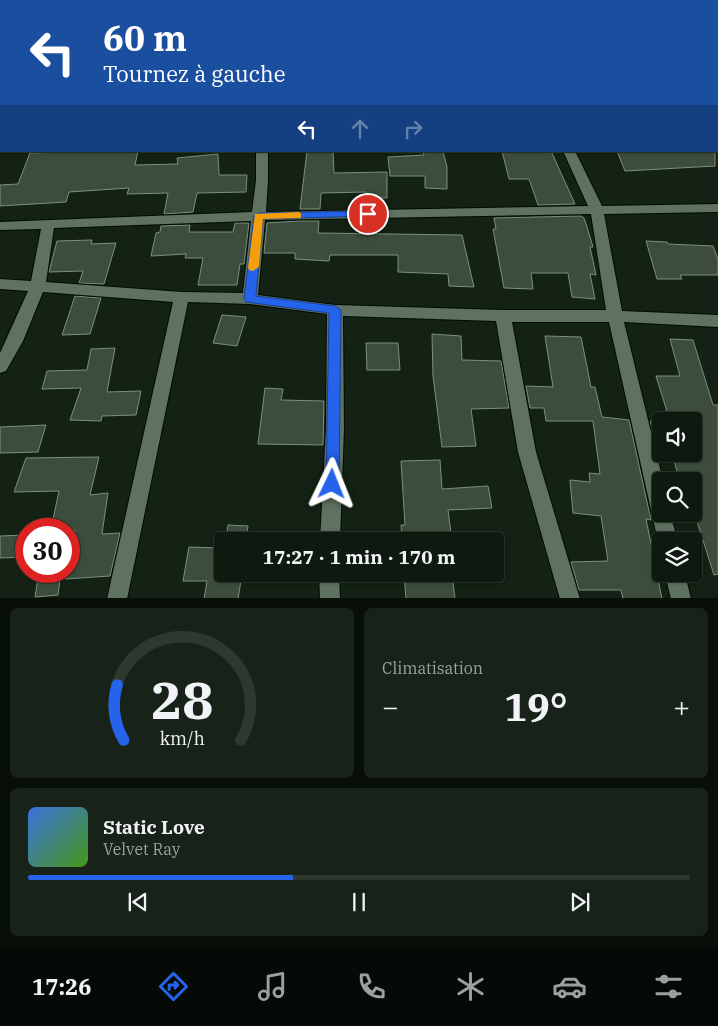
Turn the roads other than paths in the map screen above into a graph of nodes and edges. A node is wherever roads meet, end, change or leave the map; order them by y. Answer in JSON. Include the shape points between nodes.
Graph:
{"nodes":[{"id":1,"x":262,"y":152,"type":"edge"},
{"id":2,"x":569,"y":152,"type":"edge"},
{"id":3,"x":718,"y":208,"type":"edge"},
{"id":4,"x":597,"y":210,"type":"junction"},
{"id":5,"x":259,"y":216,"type":"junction"},
{"id":6,"x":48,"y":225,"type":"junction"},
{"id":7,"x":0,"y":226,"type":"edge"},
{"id":8,"x":0,"y":284,"type":"edge"},
{"id":9,"x":38,"y":286,"type":"junction"},
{"id":10,"x":182,"y":297,"type":"junction"},
{"id":11,"x":250,"y":299,"type":"junction"},
{"id":12,"x":335,"y":310,"type":"junction"},
{"id":13,"x":503,"y":316,"type":"junction"},
{"id":14,"x":615,"y":316,"type":"junction"},
{"id":15,"x":718,"y":321,"type":"edge"},
{"id":16,"x":0,"y":367,"type":"edge"},
{"id":17,"x":652,"y":475,"type":"edge"},
{"id":18,"x":330,"y":532,"type":"edge"},
{"id":19,"x":330,"y":582,"type":"edge"},
{"id":20,"x":677,"y":582,"type":"edge"},
{"id":21,"x":117,"y":598,"type":"edge"},
{"id":22,"x":330,"y":598,"type":"edge"},
{"id":23,"x":570,"y":598,"type":"edge"},
{"id":24,"x":681,"y":598,"type":"edge"}],
"edges":[{"from":1,"to":5,"type":"street"},
{"from":2,"to":4,"type":"street"},
{"from":3,"to":4,"type":"street"},
{"from":4,"to":5,"type":"street"},
{"from":4,"to":14,"type":"street"},
{"from":5,"to":6,"type":"street"},
{"from":5,"to":11,"type":"street"},
{"from":6,"to":7,"type":"street"},
{"from":6,"to":9,"type":"street"},
{"from":8,"to":9,"type":"street"},
{"from":9,"to":10,"type":"street"},
{"from":9,"to":16,"type":"street","via":[[15,341]]},
{"from":10,"to":11,"type":"street"},
{"from":10,"to":21,"type":"street"},
{"from":11,"to":12,"type":"street"},
{"from":12,"to":13,"type":"street"},
{"from":12,"to":18,"type":"street"},
{"from":13,"to":14,"type":"street"},
{"from":13,"to":23,"type":"street","via":[[527,452]]},
{"from":14,"to":15,"type":"street"},
{"from":14,"to":17,"type":"street"},
{"from":19,"to":22,"type":"street"},
{"from":20,"to":24,"type":"street"}]}
